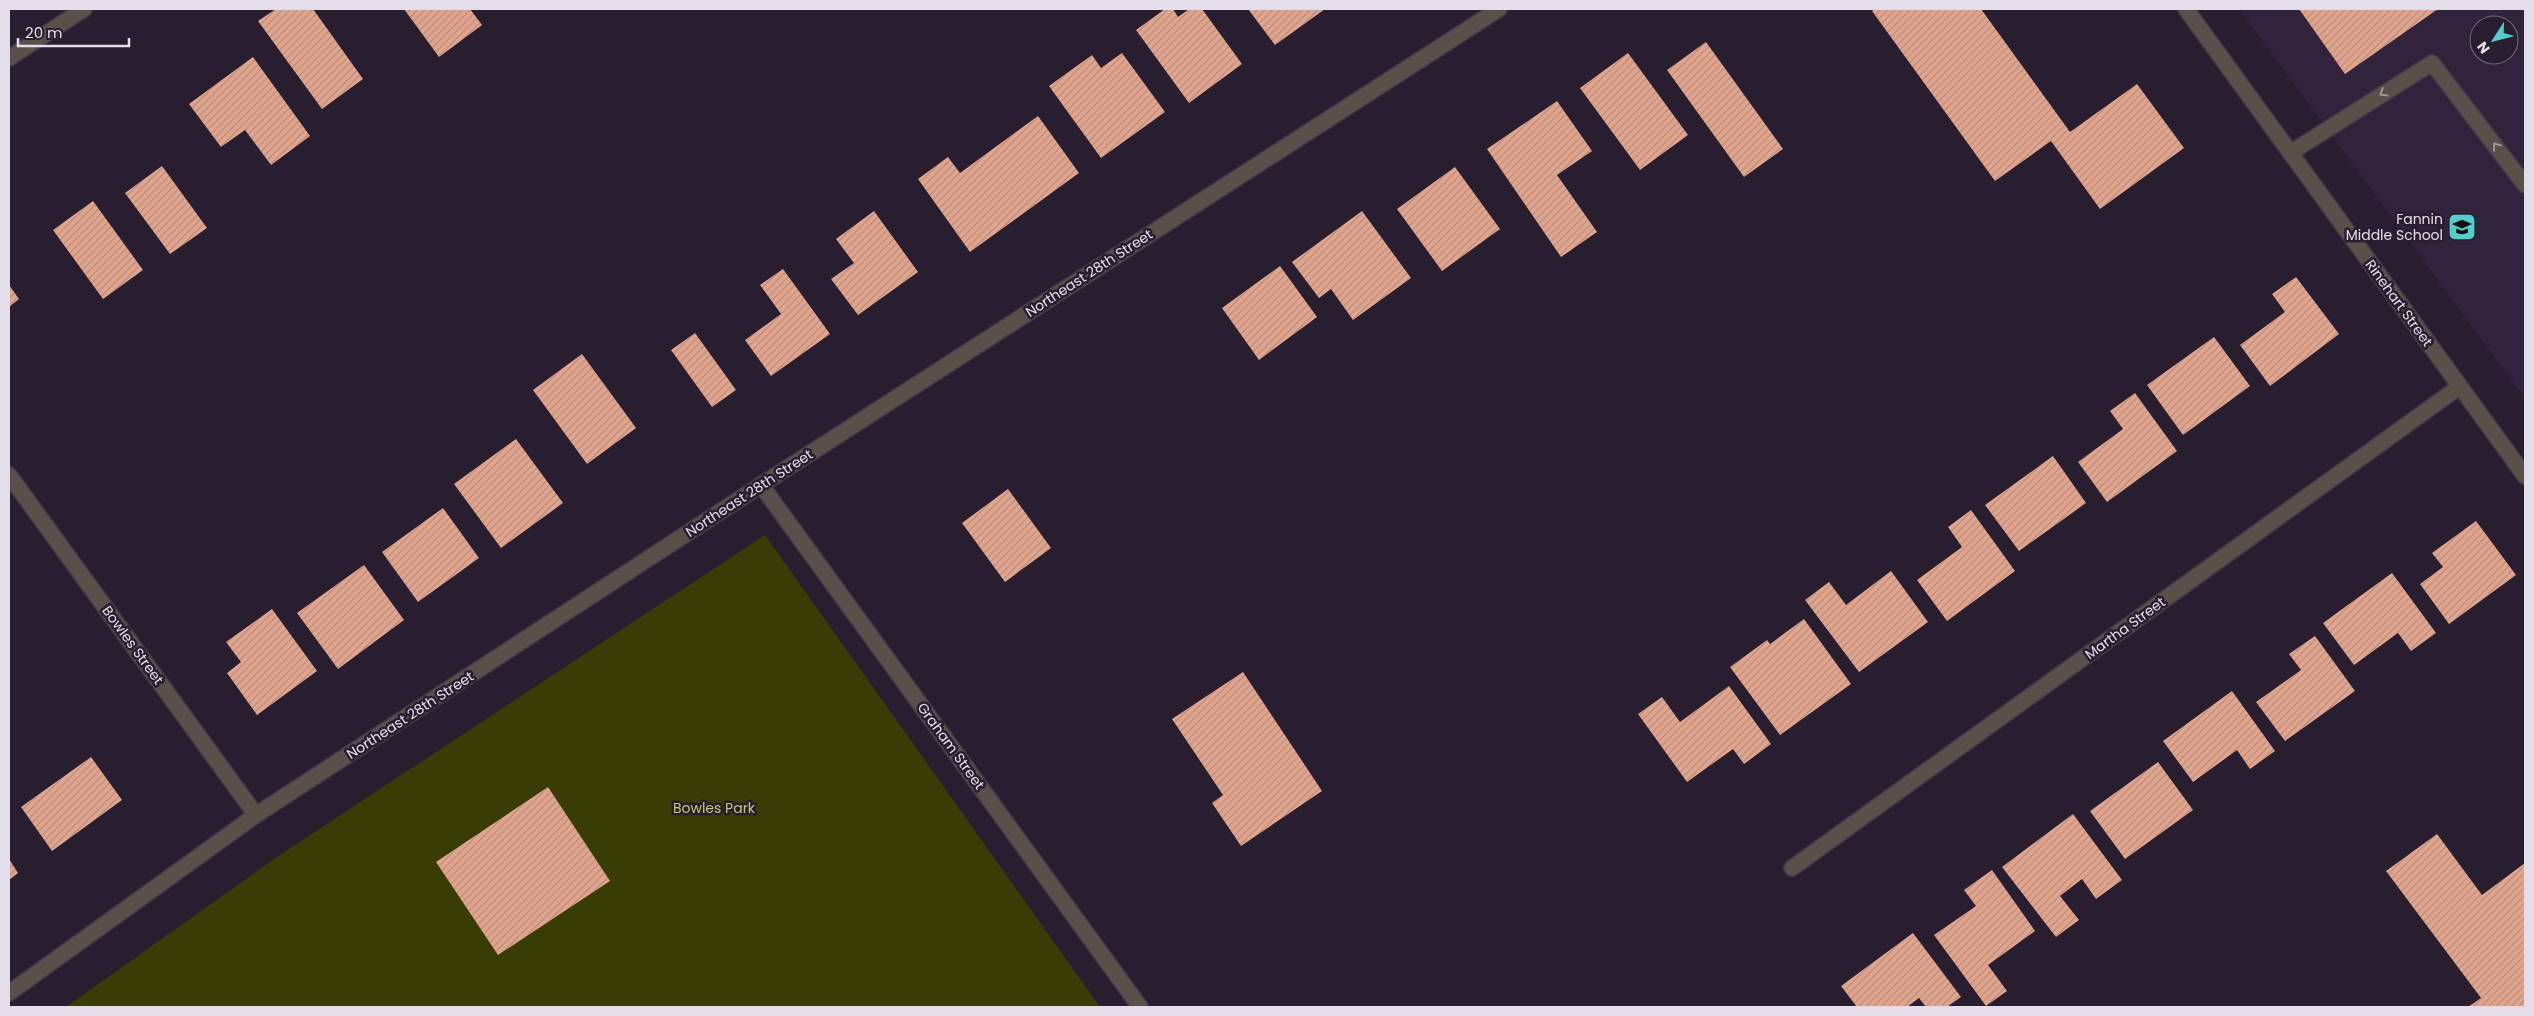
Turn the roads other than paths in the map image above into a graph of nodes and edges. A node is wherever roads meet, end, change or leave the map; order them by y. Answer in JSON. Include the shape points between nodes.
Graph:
{"nodes":[{"id":1,"x":84,"y":9,"type":"edge"},
{"id":2,"x":1499,"y":9,"type":"edge"},
{"id":3,"x":2186,"y":9,"type":"edge"},
{"id":4,"x":9,"y":58,"type":"edge"},
{"id":5,"x":2290,"y":153,"type":"junction"},
{"id":6,"x":2525,"y":185,"type":"edge"},
{"id":7,"x":2459,"y":387,"type":"junction"},
{"id":8,"x":9,"y":475,"type":"edge"},
{"id":9,"x":2525,"y":476,"type":"edge"},
{"id":10,"x":761,"y":485,"type":"junction"},
{"id":11,"x":256,"y":816,"type":"junction"},
{"id":12,"x":1792,"y":868,"type":"dead end"},
{"id":13,"x":9,"y":993,"type":"edge"},
{"id":14,"x":1140,"y":1007,"type":"edge"}],
"edges":[{"from":1,"to":4,"type":"street"},
{"from":2,"to":10,"type":"street","name":"Northeast 28th Street"},
{"from":3,"to":5,"type":"street","name":"Rinehart Street"},
{"from":6,"to":5,"type":"street","one_way":true,"via":[[2432,63]]},
{"from":5,"to":7,"type":"street","name":"Rinehart Street"},
{"from":7,"to":9,"type":"street","name":"Rinehart Street"},
{"from":7,"to":12,"type":"street","name":"Martha Street"},
{"from":8,"to":11,"type":"street","name":"Bowles Street"},
{"from":10,"to":11,"type":"street","name":"Northeast 28th Street"},
{"from":10,"to":14,"type":"street","name":"Graham Street"},
{"from":11,"to":13,"type":"street","name":"Northeast 28th Street"}]}
